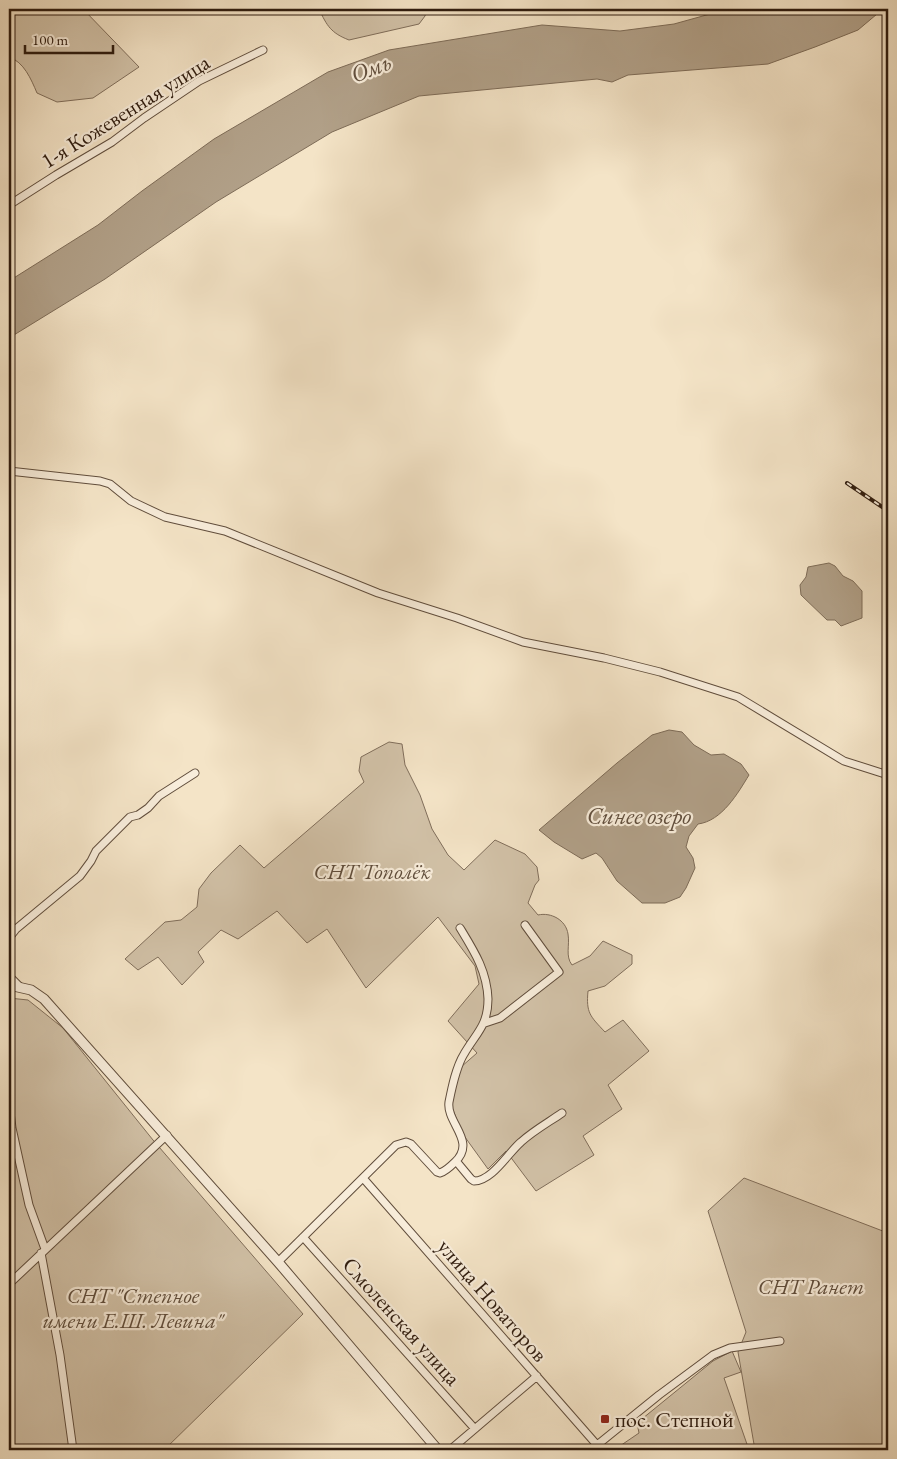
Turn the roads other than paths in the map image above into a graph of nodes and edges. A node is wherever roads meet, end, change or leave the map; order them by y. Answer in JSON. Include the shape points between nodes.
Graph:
{"nodes":[{"id":1,"x":263,"y":50,"type":"dead end"},
{"id":2,"x":9,"y":205,"type":"edge"},
{"id":3,"x":9,"y":471,"type":"edge"},
{"id":4,"x":195,"y":773,"type":"dead end"},
{"id":5,"x":888,"y":775,"type":"edge"},
{"id":6,"x":525,"y":925,"type":"dead end"},
{"id":7,"x":460,"y":928,"type":"dead end"},
{"id":8,"x":9,"y":938,"type":"edge"},
{"id":9,"x":9,"y":976,"type":"edge"},
{"id":10,"x":9,"y":985,"type":"edge"},
{"id":11,"x":19,"y":986,"type":"junction"},
{"id":12,"x":485,"y":1023,"type":"junction"},
{"id":13,"x":9,"y":1104,"type":"edge"},
{"id":14,"x":562,"y":1113,"type":"dead end"},
{"id":15,"x":166,"y":1135,"type":"junction"},
{"id":16,"x":456,"y":1161,"type":"junction"},
{"id":17,"x":363,"y":1178,"type":"junction"},
{"id":18,"x":303,"y":1237,"type":"junction"},
{"id":19,"x":43,"y":1251,"type":"junction"},
{"id":20,"x":278,"y":1262,"type":"junction"},
{"id":21,"x":9,"y":1284,"type":"edge"},
{"id":22,"x":780,"y":1341,"type":"dead end"},
{"id":23,"x":537,"y":1376,"type":"junction"},
{"id":24,"x":476,"y":1429,"type":"junction"},
{"id":25,"x":597,"y":1445,"type":"junction"},
{"id":26,"x":73,"y":1450,"type":"edge"},
{"id":27,"x":438,"y":1450,"type":"edge"},
{"id":28,"x":450,"y":1450,"type":"edge"},
{"id":29,"x":591,"y":1450,"type":"edge"}],
"edges":[{"from":1,"to":2,"type":"street","name":"1-я Кожевенная улица","via":[[199,81],[98,151]]},
{"from":3,"to":5,"type":"street","via":[[110,484],[131,501],[165,517],[225,531],[379,594],[523,642],[660,672],[738,697],[844,761]]},
{"from":4,"to":8,"type":"street","via":[[159,796],[138,815],[130,817],[96,851],[80,876]]},
{"from":6,"to":12,"type":"street","via":[[559,972],[500,1018]]},
{"from":7,"to":12,"type":"street","via":[[484,971],[488,1002]]},
{"from":9,"to":11,"type":"street"},
{"from":10,"to":11,"type":"street"},
{"from":11,"to":15,"type":"street","via":[[44,998]]},
{"from":12,"to":16,"type":"street","via":[[464,1054],[449,1103],[463,1144]]},
{"from":13,"to":19,"type":"street","via":[[28,1198]]},
{"from":14,"to":16,"type":"street","via":[[520,1142],[483,1180],[471,1179]]},
{"from":15,"to":19,"type":"street"},
{"from":15,"to":20,"type":"street"},
{"from":16,"to":17,"type":"street","via":[[444,1172],[437,1172],[411,1144],[401,1143]]},
{"from":17,"to":18,"type":"street"},
{"from":17,"to":23,"type":"street","name":"улица Новаторов"},
{"from":18,"to":20,"type":"street"},
{"from":18,"to":24,"type":"street","name":"Смоленская улица"},
{"from":19,"to":21,"type":"street"},
{"from":19,"to":26,"type":"street"},
{"from":20,"to":27,"type":"street"},
{"from":22,"to":25,"type":"street","via":[[730,1348],[714,1355]]},
{"from":23,"to":24,"type":"street"},
{"from":23,"to":25,"type":"street","name":"улица Новаторов"},
{"from":24,"to":28,"type":"street"},
{"from":25,"to":29,"type":"street"}]}
